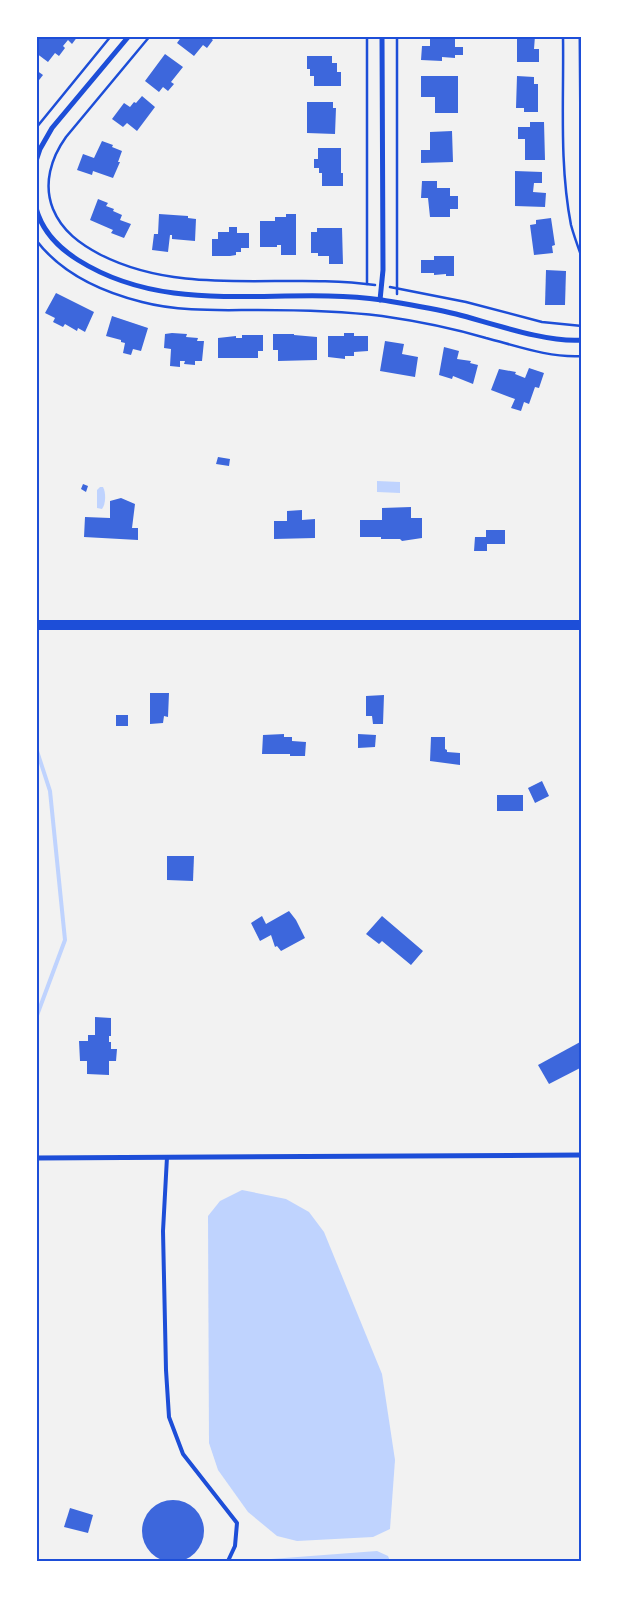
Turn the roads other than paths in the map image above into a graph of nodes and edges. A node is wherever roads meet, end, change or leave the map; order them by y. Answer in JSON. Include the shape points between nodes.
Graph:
{"nodes":[{"id":1,"x":129,"y":36,"type":"edge"},
{"id":2,"x":382,"y":36,"type":"edge"},
{"id":3,"x":581,"y":36,"type":"edge"},
{"id":4,"x":581,"y":84,"type":"edge"},
{"id":5,"x":36,"y":161,"type":"edge"},
{"id":6,"x":582,"y":170,"type":"edge"},
{"id":7,"x":36,"y":208,"type":"edge"},
{"id":8,"x":380,"y":300,"type":"junction"},
{"id":9,"x":582,"y":340,"type":"edge"},
{"id":10,"x":36,"y":625,"type":"edge"},
{"id":11,"x":582,"y":625,"type":"edge"},
{"id":12,"x":582,"y":1155,"type":"edge"},
{"id":13,"x":167,"y":1157,"type":"junction"},
{"id":14,"x":36,"y":1158,"type":"edge"},
{"id":15,"x":228,"y":1561,"type":"edge"}],
"edges":[{"from":1,"to":5,"type":"street","via":[[52,128]]},
{"from":2,"to":8,"type":"street"},
{"from":3,"to":4,"type":"street"},
{"from":4,"to":6,"type":"street"},
{"from":7,"to":8,"type":"street","via":[[48,233],[62,249],[103,273],[147,289],[199,296]]},
{"from":8,"to":9,"type":"street","via":[[453,313],[546,337]]},
{"from":10,"to":11,"type":"main road"},
{"from":12,"to":13,"type":"street"},
{"from":13,"to":14,"type":"street"},
{"from":13,"to":15,"type":"lane","via":[[162,1231],[170,1417],[183,1454],[237,1523],[235,1546]]}]}
